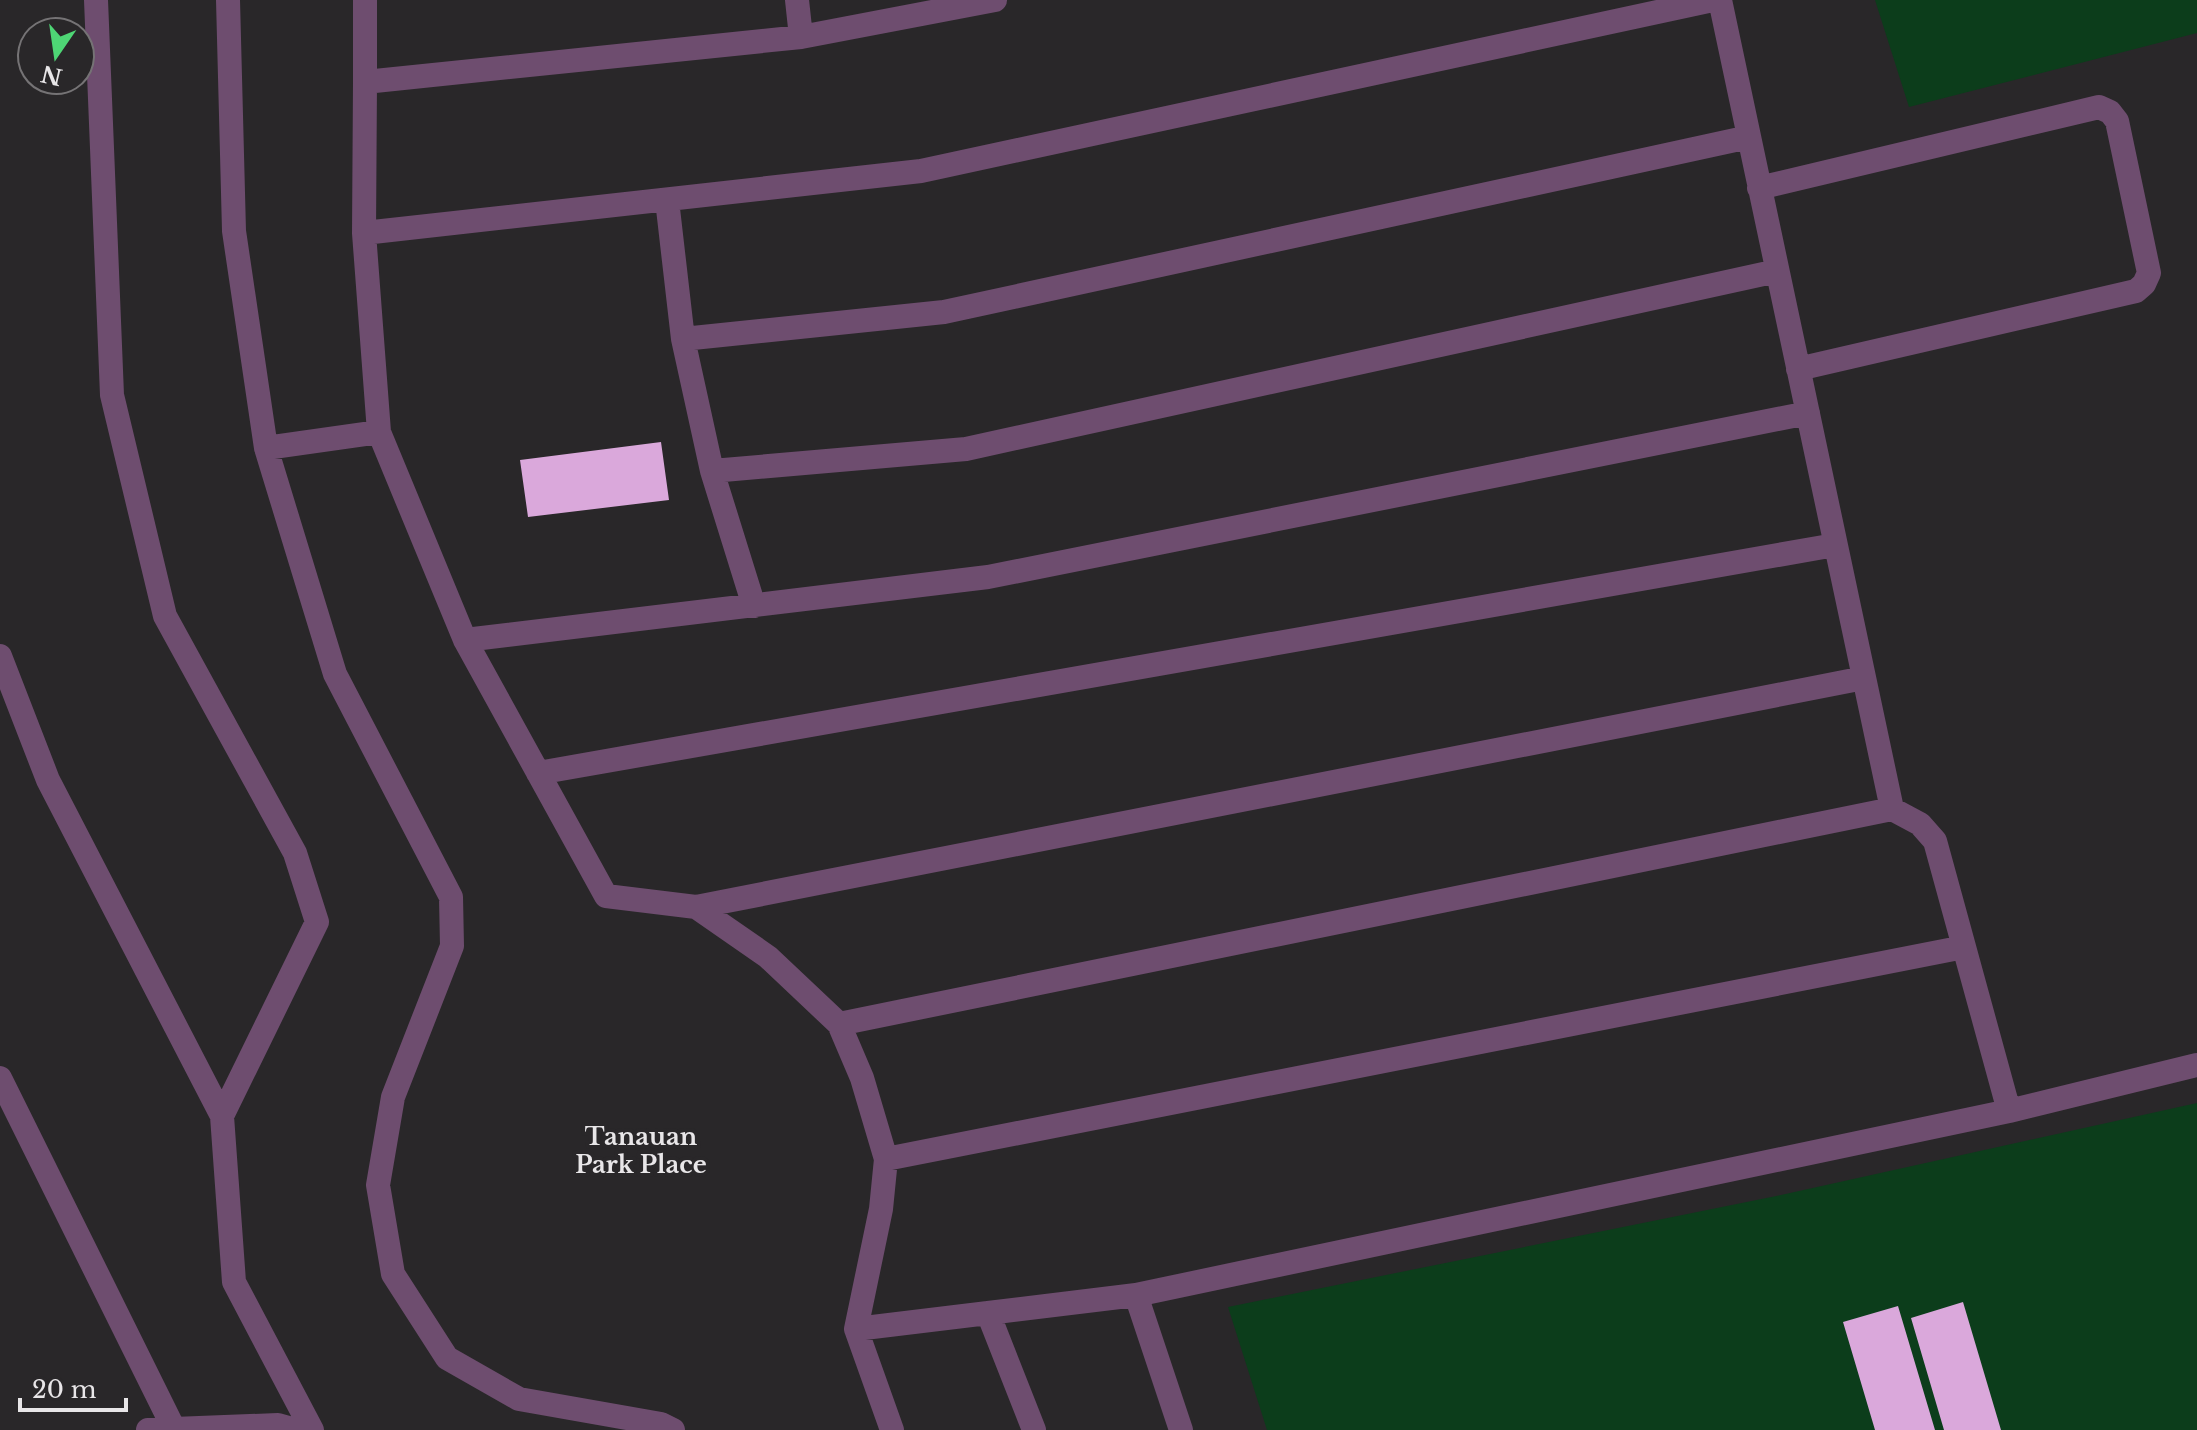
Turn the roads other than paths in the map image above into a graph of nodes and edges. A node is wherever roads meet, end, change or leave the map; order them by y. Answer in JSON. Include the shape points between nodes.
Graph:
{"nodes":[{"id":1,"x":96,"y":0,"type":"edge"},
{"id":2,"x":228,"y":0,"type":"edge"},
{"id":3,"x":365,"y":0,"type":"edge"},
{"id":4,"x":797,"y":0,"type":"edge"},
{"id":5,"x":995,"y":0,"type":"edge"},
{"id":6,"x":1713,"y":0,"type":"edge"},
{"id":7,"x":1720,"y":0,"type":"edge"},
{"id":8,"x":801,"y":37,"type":"junction"},
{"id":9,"x":365,"y":82,"type":"junction"},
{"id":10,"x":1749,"y":137,"type":"junction"},
{"id":11,"x":1759,"y":188,"type":"junction"},
{"id":12,"x":667,"y":200,"type":"junction"},
{"id":13,"x":364,"y":233,"type":"junction"},
{"id":14,"x":1777,"y":271,"type":"junction"},
{"id":15,"x":683,"y":339,"type":"junction"},
{"id":16,"x":1798,"y":369,"type":"junction"},
{"id":17,"x":1808,"y":413,"type":"junction"},
{"id":18,"x":379,"y":432,"type":"junction"},
{"id":19,"x":266,"y":448,"type":"junction"},
{"id":20,"x":712,"y":471,"type":"junction"},
{"id":21,"x":1835,"y":545,"type":"junction"},
{"id":22,"x":754,"y":606,"type":"junction"},
{"id":23,"x":465,"y":640,"type":"junction"},
{"id":24,"x":0,"y":656,"type":"edge"},
{"id":25,"x":1864,"y":678,"type":"junction"},
{"id":26,"x":538,"y":773,"type":"junction"},
{"id":27,"x":1892,"y":809,"type":"junction"},
{"id":28,"x":696,"y":907,"type":"junction"},
{"id":29,"x":1964,"y":947,"type":"junction"},
{"id":30,"x":839,"y":1024,"type":"junction"},
{"id":31,"x":2197,"y":1065,"type":"edge"},
{"id":32,"x":0,"y":1078,"type":"edge"},
{"id":33,"x":2009,"y":1111,"type":"junction"},
{"id":34,"x":222,"y":1116,"type":"junction"},
{"id":35,"x":886,"y":1159,"type":"junction"},
{"id":36,"x":1136,"y":1295,"type":"junction"},
{"id":37,"x":988,"y":1313,"type":"junction"},
{"id":38,"x":856,"y":1329,"type":"junction"},
{"id":39,"x":284,"y":1428,"type":"edge"},
{"id":40,"x":174,"y":1429,"type":"edge"},
{"id":41,"x":148,"y":1430,"type":"edge"},
{"id":42,"x":312,"y":1430,"type":"edge"},
{"id":43,"x":673,"y":1430,"type":"edge"},
{"id":44,"x":892,"y":1430,"type":"edge"},
{"id":45,"x":1034,"y":1430,"type":"edge"},
{"id":46,"x":1181,"y":1430,"type":"edge"}],
"edges":[{"from":1,"to":34,"type":"street","via":[[112,395],[165,616],[295,853],[317,922]]},
{"from":2,"to":19,"type":"street","via":[[234,231]]},
{"from":3,"to":9,"type":"street"},
{"from":4,"to":8,"type":"street"},
{"from":5,"to":8,"type":"street"},
{"from":6,"to":12,"type":"street","via":[[921,171]]},
{"from":7,"to":10,"type":"street"},
{"from":8,"to":9,"type":"street"},
{"from":9,"to":13,"type":"street"},
{"from":10,"to":11,"type":"street"},
{"from":10,"to":15,"type":"street","via":[[944,312]]},
{"from":11,"to":14,"type":"street"},
{"from":11,"to":16,"type":"street","via":[[2099,107],[2117,121],[2149,273],[2136,291]]},
{"from":12,"to":13,"type":"street"},
{"from":12,"to":15,"type":"street"},
{"from":13,"to":18,"type":"street"},
{"from":14,"to":16,"type":"street"},
{"from":14,"to":20,"type":"street","via":[[966,449]]},
{"from":15,"to":20,"type":"street"},
{"from":16,"to":17,"type":"street"},
{"from":17,"to":21,"type":"street"},
{"from":17,"to":22,"type":"street","via":[[988,577]]},
{"from":18,"to":19,"type":"street"},
{"from":18,"to":23,"type":"street"},
{"from":19,"to":43,"type":"street","via":[[335,674],[451,897],[452,946],[393,1097],[378,1185],[393,1274],[447,1358],[519,1399]]},
{"from":20,"to":22,"type":"street"},
{"from":21,"to":25,"type":"street"},
{"from":21,"to":26,"type":"street"},
{"from":22,"to":23,"type":"street"},
{"from":23,"to":26,"type":"street"},
{"from":24,"to":34,"type":"street","via":[[48,780]]},
{"from":25,"to":27,"type":"street"},
{"from":25,"to":28,"type":"street"},
{"from":26,"to":28,"type":"street","via":[[606,896]]},
{"from":27,"to":29,"type":"street","via":[[1920,824],[1935,841]]},
{"from":27,"to":30,"type":"street"},
{"from":28,"to":30,"type":"street","via":[[768,957]]},
{"from":29,"to":33,"type":"street"},
{"from":29,"to":35,"type":"street"},
{"from":30,"to":35,"type":"street"},
{"from":31,"to":33,"type":"street"},
{"from":32,"to":40,"type":"street"},
{"from":33,"to":36,"type":"street"},
{"from":34,"to":42,"type":"street","via":[[234,1282]]},
{"from":35,"to":38,"type":"street"},
{"from":36,"to":37,"type":"street"},
{"from":36,"to":46,"type":"street"},
{"from":37,"to":38,"type":"street"},
{"from":37,"to":45,"type":"street"},
{"from":38,"to":44,"type":"street"},
{"from":39,"to":40,"type":"street"},
{"from":40,"to":41,"type":"street"}]}
